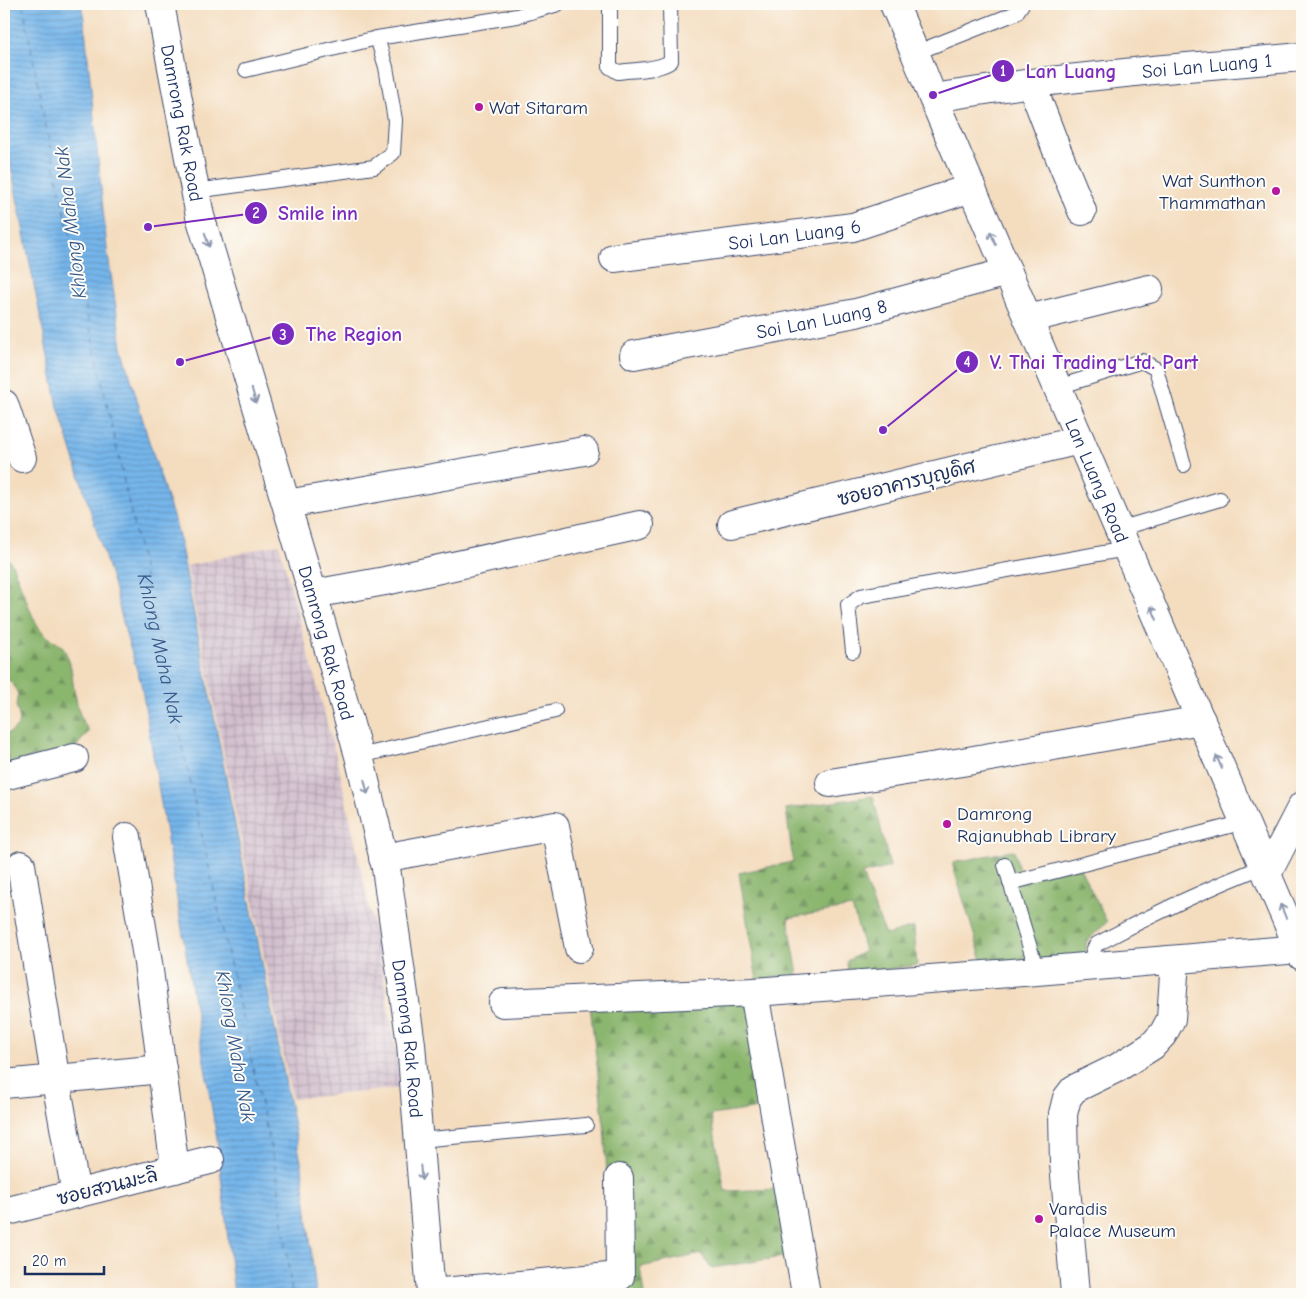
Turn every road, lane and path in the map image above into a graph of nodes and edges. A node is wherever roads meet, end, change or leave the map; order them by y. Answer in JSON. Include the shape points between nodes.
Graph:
{"nodes":[{"id":1,"x":160,"y":4,"type":"edge"},
{"id":2,"x":558,"y":4,"type":"edge"},
{"id":3,"x":610,"y":4,"type":"edge"},
{"id":4,"x":670,"y":4,"type":"edge"},
{"id":5,"x":894,"y":4,"type":"edge"},
{"id":6,"x":1022,"y":4,"type":"edge"},
{"id":7,"x":377,"y":38,"type":"junction"},
{"id":8,"x":915,"y":52,"type":"junction"},
{"id":9,"x":1302,"y":57,"type":"edge"},
{"id":10,"x":246,"y":70,"type":"dead end"},
{"id":11,"x":1031,"y":82,"type":"junction"},
{"id":12,"x":933,"y":98,"type":"junction"},
{"id":13,"x":971,"y":188,"type":"junction"},
{"id":14,"x":195,"y":190,"type":"junction"},
{"id":15,"x":1082,"y":211,"type":"dead end"},
{"id":16,"x":614,"y":258,"type":"dead end"},
{"id":17,"x":1008,"y":272,"type":"junction"},
{"id":18,"x":1149,"y":289,"type":"dead end"},
{"id":19,"x":1028,"y":319,"type":"junction"},
{"id":20,"x":634,"y":355,"type":"dead end"},
{"id":21,"x":1058,"y":387,"type":"junction"},
{"id":22,"x":4,"y":404,"type":"edge"},
{"id":23,"x":1080,"y":440,"type":"junction"},
{"id":24,"x":584,"y":451,"type":"dead end"},
{"id":25,"x":22,"y":458,"type":"dead end"},
{"id":26,"x":1184,"y":465,"type":"dead end"},
{"id":27,"x":1220,"y":499,"type":"dead end"},
{"id":28,"x":287,"y":504,"type":"junction"},
{"id":29,"x":732,"y":524,"type":"dead end"},
{"id":30,"x":640,"y":525,"type":"dead end"},
{"id":31,"x":1122,"y":539,"type":"junction"},
{"id":32,"x":313,"y":594,"type":"junction"},
{"id":33,"x":853,"y":651,"type":"dead end"},
{"id":34,"x":555,"y":711,"type":"dead end"},
{"id":35,"x":1201,"y":720,"type":"junction"},
{"id":36,"x":359,"y":756,"type":"junction"},
{"id":37,"x":74,"y":758,"type":"dead end"},
{"id":38,"x":4,"y":776,"type":"edge"},
{"id":39,"x":830,"y":783,"type":"dead end"},
{"id":40,"x":1302,"y":806,"type":"edge"},
{"id":41,"x":1245,"y":822,"type":"junction"},
{"id":42,"x":127,"y":837,"type":"dead end"},
{"id":43,"x":383,"y":858,"type":"junction"},
{"id":44,"x":1005,"y":865,"type":"dead end"},
{"id":45,"x":21,"y":866,"type":"dead end"},
{"id":46,"x":1265,"y":870,"type":"junction"},
{"id":47,"x":1010,"y":883,"type":"junction"},
{"id":48,"x":579,"y":948,"type":"dead end"},
{"id":49,"x":1301,"y":952,"type":"edge"},
{"id":50,"x":1174,"y":960,"type":"junction"},
{"id":51,"x":1091,"y":967,"type":"junction"},
{"id":52,"x":1037,"y":971,"type":"junction"},
{"id":53,"x":754,"y":992,"type":"junction"},
{"id":54,"x":502,"y":1003,"type":"dead end"},
{"id":55,"x":162,"y":1069,"type":"junction"},
{"id":56,"x":56,"y":1079,"type":"junction"},
{"id":57,"x":4,"y":1084,"type":"edge"},
{"id":58,"x":586,"y":1125,"type":"dead end"},
{"id":59,"x":419,"y":1140,"type":"junction"},
{"id":60,"x":210,"y":1160,"type":"dead end"},
{"id":61,"x":175,"y":1169,"type":"junction"},
{"id":62,"x":619,"y":1178,"type":"dead end"},
{"id":63,"x":76,"y":1194,"type":"junction"},
{"id":64,"x":4,"y":1212,"type":"edge"},
{"id":65,"x":431,"y":1294,"type":"edge"},
{"id":66,"x":806,"y":1294,"type":"edge"},
{"id":67,"x":1074,"y":1294,"type":"edge"}],
"edges":[{"from":1,"to":14,"type":"street","name":"Damrong Rak Road"},
{"from":2,"to":7,"type":"lane","via":[[517,16]]},
{"from":3,"to":4,"type":"lane","via":[[610,67],[618,72],[668,64],[671,60]]},
{"from":5,"to":8,"type":"street","name":"Lan Luang Road"},
{"from":6,"to":8,"type":"lane","via":[[1016,13]]},
{"from":7,"to":10,"type":"lane"},
{"from":7,"to":14,"type":"lane","via":[[396,120],[393,153],[374,167]]},
{"from":8,"to":12,"type":"street","name":"Lan Luang Road"},
{"from":9,"to":11,"type":"street","name":"Soi Lan Luang 1"},
{"from":11,"to":12,"type":"street","name":"Soi Lan Luang 1"},
{"from":11,"to":15,"type":"street"},
{"from":12,"to":13,"type":"street","name":"Lan Luang Road"},
{"from":13,"to":16,"type":"street","name":"Soi Lan Luang 6","via":[[853,227]]},
{"from":17,"to":13,"type":"street","name":"Lan Luang Road","one_way":true},
{"from":14,"to":28,"type":"street","name":"Damrong Rak Road","one_way":true},
{"from":17,"to":19,"type":"street","name":"Lan Luang Road"},
{"from":17,"to":20,"type":"street","name":"Soi Lan Luang 8","via":[[856,313]]},
{"from":18,"to":19,"type":"street"},
{"from":19,"to":21,"type":"street","name":"Lan Luang Road"},
{"from":21,"to":23,"type":"street","name":"Lan Luang Road"},
{"from":21,"to":26,"type":"lane","via":[[1142,361],[1156,370]]},
{"from":22,"to":25,"type":"street"},
{"from":23,"to":29,"type":"street","name":"ซอยอาคารบุญดิศ"},
{"from":23,"to":31,"type":"street","name":"Lan Luang Road"},
{"from":24,"to":28,"type":"street"},
{"from":27,"to":31,"type":"lane"},
{"from":28,"to":32,"type":"street","name":"Damrong Rak Road"},
{"from":30,"to":32,"type":"street"},
{"from":31,"to":33,"type":"lane","via":[[860,596],[848,605]]},
{"from":35,"to":31,"type":"street","name":"Lan Luang Road","one_way":true},
{"from":32,"to":36,"type":"street","name":"Damrong Rak Road"},
{"from":34,"to":36,"type":"lane"},
{"from":35,"to":39,"type":"street"},
{"from":41,"to":35,"type":"street","name":"Lan Luang Road","one_way":true},
{"from":36,"to":43,"type":"street","name":"Damrong Rak Road","one_way":true},
{"from":37,"to":38,"type":"street"},
{"from":40,"to":46,"type":"street"},
{"from":41,"to":46,"type":"street","name":"Lan Luang Road"},
{"from":41,"to":47,"type":"lane"},
{"from":42,"to":55,"type":"street"},
{"from":43,"to":48,"type":"street","via":[[555,826]]},
{"from":43,"to":59,"type":"street","name":"Damrong Rak Road","via":[[411,1044]]},
{"from":44,"to":47,"type":"lane"},
{"from":45,"to":56,"type":"street"},
{"from":49,"to":46,"type":"street","name":"Lan Luang Road","one_way":true},
{"from":46,"to":51,"type":"lane","via":[[1218,885],[1096,944]]},
{"from":47,"to":52,"type":"lane"},
{"from":49,"to":50,"type":"street"},
{"from":50,"to":51,"type":"street"},
{"from":50,"to":67,"type":"street","via":[[1171,1019],[1163,1034],[1152,1046],[1117,1068],[1074,1089],[1062,1114]]},
{"from":51,"to":52,"type":"street"},
{"from":52,"to":53,"type":"street"},
{"from":53,"to":54,"type":"street"},
{"from":53,"to":66,"type":"street"},
{"from":55,"to":56,"type":"street"},
{"from":55,"to":61,"type":"street"},
{"from":56,"to":57,"type":"street"},
{"from":56,"to":63,"type":"street"},
{"from":58,"to":59,"type":"lane"},
{"from":59,"to":65,"type":"street","name":"Damrong Rak Road","one_way":true},
{"from":60,"to":61,"type":"street","name":"ซอยสวนมะลิ"},
{"from":61,"to":63,"type":"street","name":"ซอยสวนมะลิ"},
{"from":62,"to":65,"type":"street","via":[[620,1276]]},
{"from":63,"to":64,"type":"street","name":"ซอยสวนมะลิ"}]}
